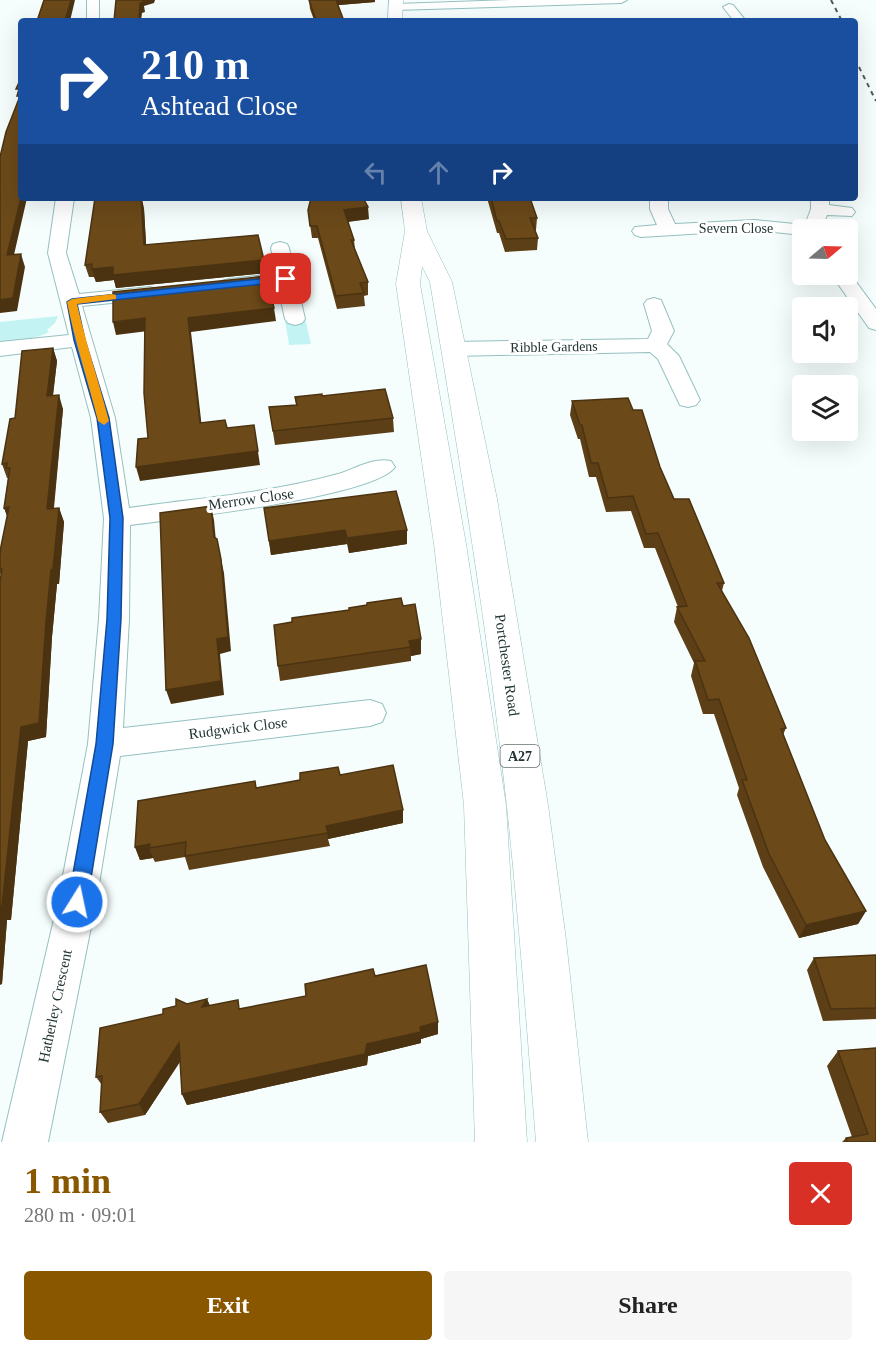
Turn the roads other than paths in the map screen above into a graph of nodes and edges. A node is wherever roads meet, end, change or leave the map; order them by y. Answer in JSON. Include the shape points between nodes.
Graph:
{"nodes":[{"id":1,"x":621,"y":0,"type":"edge"},
{"id":2,"x":595,"y":6,"type":"edge"},
{"id":3,"x":729,"y":7,"type":"dead end"},
{"id":4,"x":396,"y":9,"type":"edge"},
{"id":5,"x":738,"y":18,"type":"edge"},
{"id":6,"x":66,"y":201,"type":"edge"},
{"id":7,"x":659,"y":201,"type":"edge"},
{"id":8,"x":820,"y":204,"type":"edge"},
{"id":9,"x":846,"y":212,"type":"dead end"},
{"id":10,"x":414,"y":215,"type":"edge"},
{"id":11,"x":815,"y":219,"type":"edge"},
{"id":12,"x":668,"y":229,"type":"junction"},
{"id":13,"x":792,"y":229,"type":"edge"},
{"id":14,"x":641,"y":231,"type":"dead end"},
{"id":15,"x":280,"y":248,"type":"dead end"},
{"id":16,"x":286,"y":279,"type":"junction"},
{"id":17,"x":848,"y":285,"type":"edge"},
{"id":18,"x":215,"y":286,"type":"edge"},
{"id":19,"x":167,"y":291,"type":"edge"},
{"id":20,"x":72,"y":302,"type":"junction"},
{"id":21,"x":654,"y":304,"type":"dead end"},
{"id":22,"x":294,"y":319,"type":"dead end"},
{"id":23,"x":876,"y":324,"type":"edge"},
{"id":24,"x":80,"y":340,"type":"junction"},
{"id":25,"x":655,"y":345,"type":"junction"},
{"id":26,"x":0,"y":349,"type":"edge"},
{"id":27,"x":453,"y":349,"type":"junction"},
{"id":28,"x":688,"y":400,"type":"dead end"},
{"id":29,"x":382,"y":467,"type":"dead end"},
{"id":30,"x":117,"y":518,"type":"junction"},
{"id":31,"x":370,"y":712,"type":"dead end"},
{"id":32,"x":105,"y":744,"type":"junction"},
{"id":33,"x":25,"y":1142,"type":"edge"},
{"id":34,"x":501,"y":1142,"type":"edge"},
{"id":35,"x":562,"y":1142,"type":"edge"}],
"edges":[{"from":1,"to":2,"type":"street"},
{"from":2,"to":4,"type":"street"},
{"from":3,"to":5,"type":"street"},
{"from":6,"to":20,"type":"street","name":"Hatherley Crescent","via":[[57,253]]},
{"from":7,"to":12,"type":"street"},
{"from":8,"to":9,"type":"street"},
{"from":8,"to":11,"type":"street"},
{"from":10,"to":27,"type":"main road","name":"Portchester Road","number":"A27","via":[[441,282]]},
{"from":10,"to":34,"type":"main road","name":"Portchester Road","number":"A27","via":[[408,284],[450,544],[485,805]]},
{"from":12,"to":13,"type":"street","name":"Severn Close","via":[[755,225]]},
{"from":12,"to":14,"type":"street","name":"Severn Close"},
{"from":15,"to":16,"type":"street"},
{"from":16,"to":18,"type":"street"},
{"from":16,"to":22,"type":"street"},
{"from":17,"to":23,"type":"street"},
{"from":19,"to":20,"type":"street"},
{"from":20,"to":24,"type":"street","name":"Hatherley Crescent"},
{"from":21,"to":25,"type":"street","via":[[663,331]]},
{"from":24,"to":26,"type":"street"},
{"from":24,"to":30,"type":"street","name":"Hatherley Crescent","via":[[103,418]]},
{"from":25,"to":27,"type":"street","name":"Ribble Gardens"},
{"from":25,"to":28,"type":"street","via":[[668,356]]},
{"from":27,"to":35,"type":"main road","name":"Portchester Road","number":"A27","via":[[482,499],[511,692],[543,940]]},
{"from":29,"to":30,"type":"street","name":"Merrow Close","via":[[304,491]]},
{"from":30,"to":32,"type":"street","name":"Hatherley Crescent"},
{"from":31,"to":32,"type":"street","name":"Rudgwick Close"},
{"from":32,"to":33,"type":"street","name":"Hatherley Crescent","via":[[77,902]]}]}
